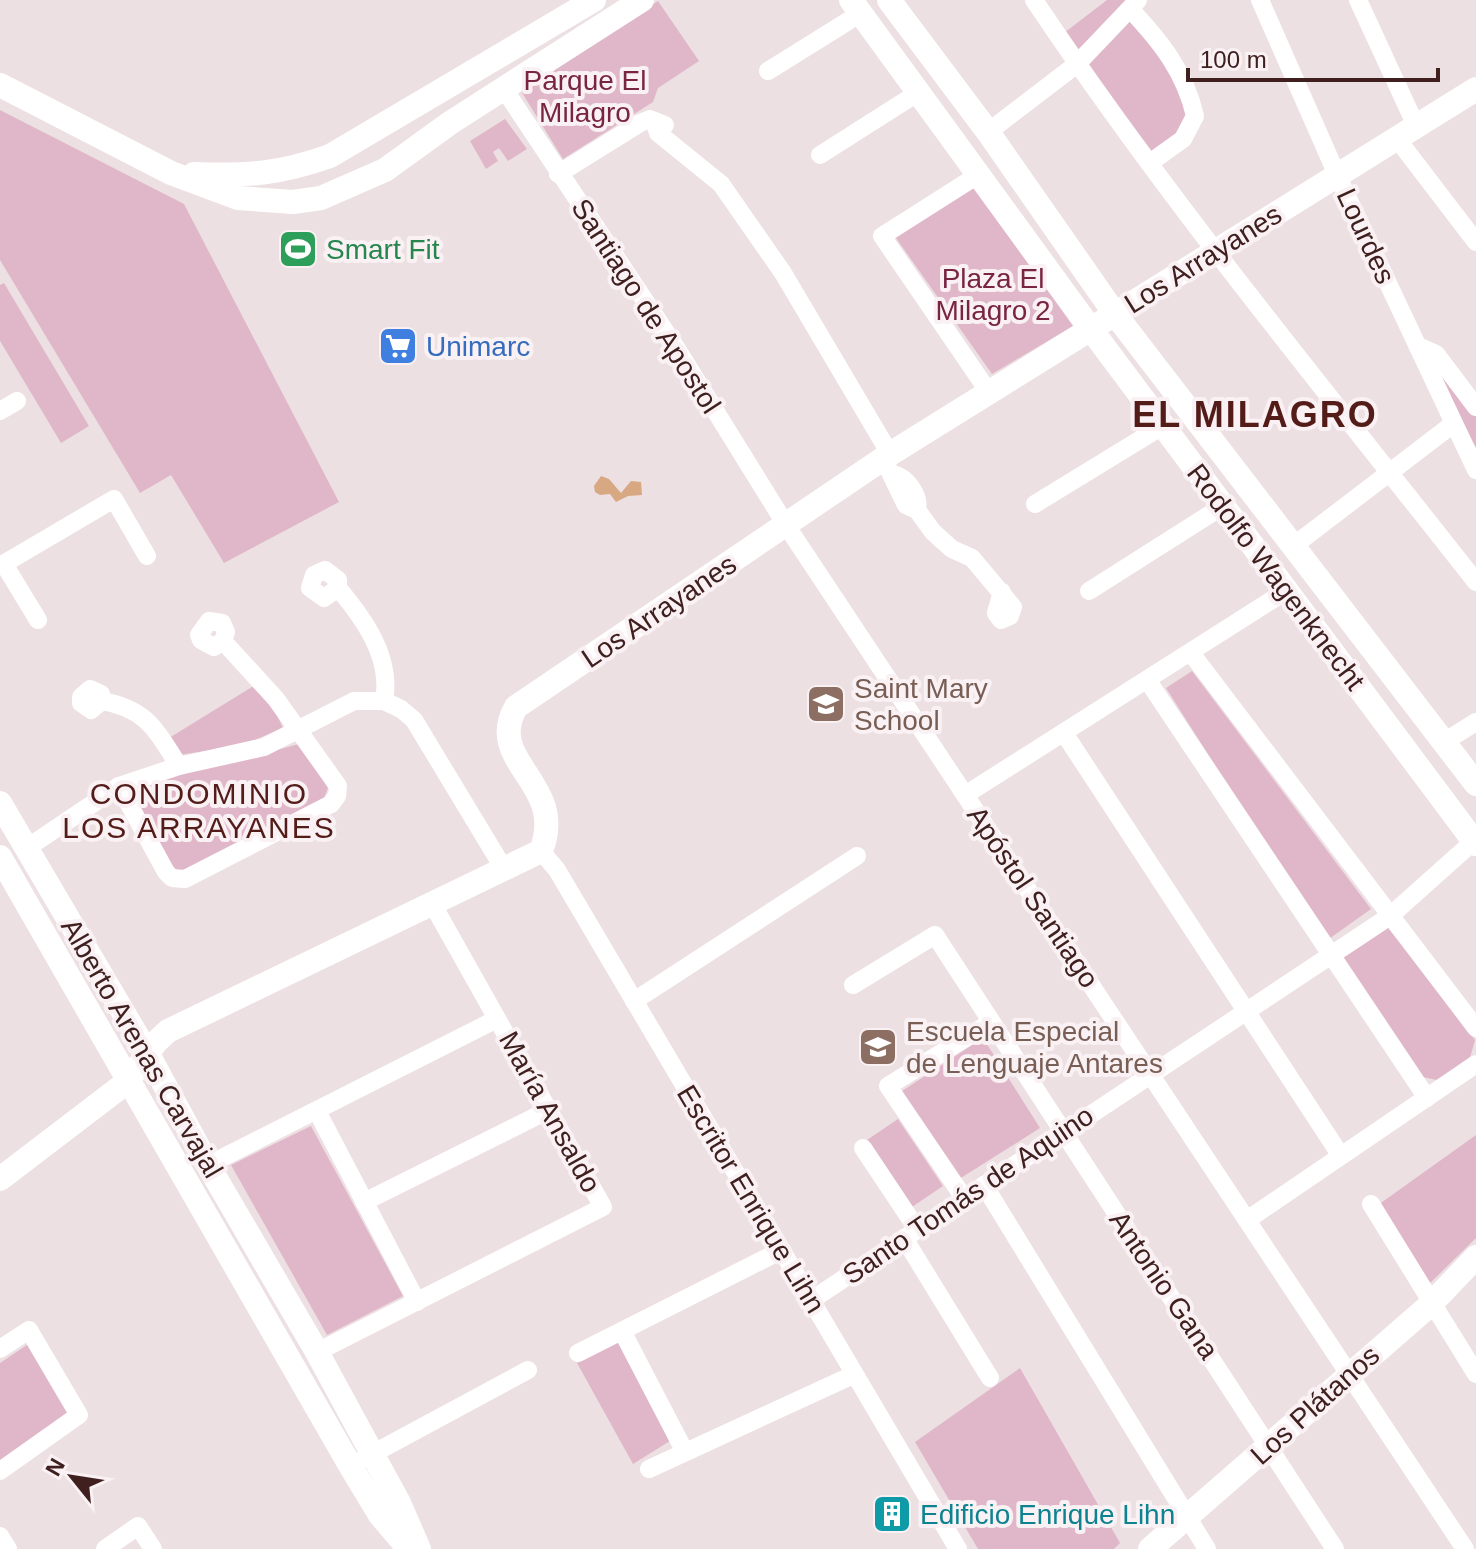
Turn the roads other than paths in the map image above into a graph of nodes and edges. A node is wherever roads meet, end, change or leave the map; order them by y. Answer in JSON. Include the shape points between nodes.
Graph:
{"nodes":[{"id":1,"x":594,"y":0,"type":"edge"},
{"id":2,"x":642,"y":0,"type":"edge"},
{"id":3,"x":889,"y":0,"type":"edge"},
{"id":4,"x":1034,"y":0,"type":"edge"},
{"id":5,"x":1260,"y":0,"type":"edge"},
{"id":6,"x":1358,"y":0,"type":"edge"},
{"id":7,"x":1134,"y":5,"type":"edge"},
{"id":8,"x":856,"y":7,"type":"edge"},
{"id":9,"x":1077,"y":64,"type":"junction"},
{"id":10,"x":768,"y":71,"type":"dead end"},
{"id":11,"x":0,"y":85,"type":"edge"},
{"id":12,"x":504,"y":89,"type":"junction"},
{"id":13,"x":1476,"y":89,"type":"edge"},
{"id":14,"x":919,"y":92,"type":"junction"},
{"id":15,"x":988,"y":132,"type":"junction"},
{"id":16,"x":1408,"y":134,"type":"junction"},
{"id":17,"x":820,"y":155,"type":"dead end"},
{"id":18,"x":1151,"y":162,"type":"junction"},
{"id":19,"x":171,"y":173,"type":"junction"},
{"id":20,"x":558,"y":174,"type":"junction"},
{"id":21,"x":978,"y":175,"type":"junction"},
{"id":22,"x":1337,"y":175,"type":"junction"},
{"id":23,"x":1476,"y":242,"type":"edge"},
{"id":24,"x":1216,"y":250,"type":"junction"},
{"id":25,"x":1115,"y":314,"type":"junction"},
{"id":26,"x":1090,"y":328,"type":"junction"},
{"id":27,"x":1418,"y":346,"type":"junction"},
{"id":28,"x":988,"y":391,"type":"junction"},
{"id":29,"x":17,"y":401,"type":"dead end"},
{"id":30,"x":1476,"y":407,"type":"edge"},
{"id":31,"x":0,"y":411,"type":"edge"},
{"id":32,"x":1453,"y":424,"type":"junction"},
{"id":33,"x":1164,"y":425,"type":"junction"},
{"id":34,"x":889,"y":462,"type":"junction"},
{"id":35,"x":1476,"y":470,"type":"edge"},
{"id":36,"x":1390,"y":473,"type":"junction"},
{"id":37,"x":1035,"y":504,"type":"dead end"},
{"id":38,"x":1223,"y":506,"type":"junction"},
{"id":39,"x":786,"y":525,"type":"junction"},
{"id":40,"x":1292,"y":547,"type":"junction"},
{"id":41,"x":147,"y":556,"type":"dead end"},
{"id":42,"x":2,"y":565,"type":"edge"},
{"id":43,"x":1476,"y":582,"type":"edge"},
{"id":44,"x":338,"y":588,"type":"dead end"},
{"id":45,"x":1089,"y":591,"type":"dead end"},
{"id":46,"x":1286,"y":591,"type":"junction"},
{"id":47,"x":1002,"y":592,"type":"dead end"},
{"id":48,"x":38,"y":620,"type":"dead end"},
{"id":49,"x":223,"y":641,"type":"dead end"},
{"id":50,"x":1191,"y":653,"type":"junction"},
{"id":51,"x":1148,"y":681,"type":"junction"},
{"id":52,"x":102,"y":701,"type":"dead end"},
{"id":53,"x":384,"y":701,"type":"junction"},
{"id":54,"x":1476,"y":722,"type":"edge"},
{"id":55,"x":298,"y":731,"type":"junction"},
{"id":56,"x":1064,"y":733,"type":"junction"},
{"id":57,"x":1444,"y":742,"type":"junction"},
{"id":58,"x":179,"y":766,"type":"junction"},
{"id":59,"x":1476,"y":784,"type":"edge"},
{"id":60,"x":119,"y":786,"type":"junction"},
{"id":61,"x":965,"y":795,"type":"junction"},
{"id":62,"x":0,"y":803,"type":"edge"},
{"id":63,"x":1475,"y":843,"type":"edge"},
{"id":64,"x":27,"y":848,"type":"junction"},
{"id":65,"x":541,"y":851,"type":"junction"},
{"id":66,"x":857,"y":856,"type":"dead end"},
{"id":67,"x":0,"y":857,"type":"edge"},
{"id":68,"x":504,"y":869,"type":"junction"},
{"id":69,"x":433,"y":905,"type":"junction"},
{"id":70,"x":1390,"y":916,"type":"junction"},
{"id":71,"x":1331,"y":955,"type":"junction"},
{"id":72,"x":853,"y":985,"type":"dead end"},
{"id":73,"x":634,"y":1001,"type":"junction"},
{"id":74,"x":1246,"y":1010,"type":"junction"},
{"id":75,"x":497,"y":1019,"type":"junction"},
{"id":76,"x":991,"y":1022,"type":"junction"},
{"id":77,"x":1476,"y":1028,"type":"edge"},
{"id":78,"x":149,"y":1056,"type":"junction"},
{"id":79,"x":1476,"y":1064,"type":"edge"},
{"id":80,"x":1150,"y":1073,"type":"junction"},
{"id":81,"x":127,"y":1082,"type":"junction"},
{"id":82,"x":1427,"y":1098,"type":"junction"},
{"id":83,"x":549,"y":1110,"type":"junction"},
{"id":84,"x":317,"y":1111,"type":"junction"},
{"id":85,"x":1062,"y":1132,"type":"junction"},
{"id":86,"x":863,"y":1148,"type":"dead end"},
{"id":87,"x":1341,"y":1156,"type":"junction"},
{"id":88,"x":208,"y":1165,"type":"junction"},
{"id":89,"x":0,"y":1179,"type":"edge"},
{"id":90,"x":984,"y":1185,"type":"junction"},
{"id":91,"x":964,"y":1198,"type":"junction"},
{"id":92,"x":364,"y":1202,"type":"junction"},
{"id":93,"x":1371,"y":1204,"type":"dead end"},
{"id":94,"x":1247,"y":1220,"type":"junction"},
{"id":95,"x":910,"y":1234,"type":"junction"},
{"id":96,"x":780,"y":1251,"type":"junction"},
{"id":97,"x":1476,"y":1257,"type":"edge"},
{"id":98,"x":282,"y":1293,"type":"junction"},
{"id":99,"x":813,"y":1299,"type":"junction"},
{"id":100,"x":417,"y":1302,"type":"junction"},
{"id":101,"x":258,"y":1305,"type":"junction"},
{"id":102,"x":1430,"y":1305,"type":"junction"},
{"id":103,"x":622,"y":1331,"type":"junction"},
{"id":104,"x":0,"y":1349,"type":"edge"},
{"id":105,"x":317,"y":1352,"type":"junction"},
{"id":106,"x":578,"y":1353,"type":"dead end"},
{"id":107,"x":528,"y":1370,"type":"dead end"},
{"id":108,"x":1349,"y":1374,"type":"junction"},
{"id":109,"x":1476,"y":1374,"type":"edge"},
{"id":110,"x":853,"y":1375,"type":"junction"},
{"id":111,"x":990,"y":1378,"type":"dead end"},
{"id":112,"x":1270,"y":1445,"type":"junction"},
{"id":113,"x":685,"y":1452,"type":"junction"},
{"id":114,"x":374,"y":1454,"type":"junction"},
{"id":115,"x":351,"y":1467,"type":"junction"},
{"id":116,"x":649,"y":1469,"type":"dead end"},
{"id":117,"x":0,"y":1471,"type":"edge"},
{"id":118,"x":1189,"y":1517,"type":"junction"},
{"id":119,"x":0,"y":1536,"type":"edge"},
{"id":120,"x":1467,"y":1541,"type":"edge"},
{"id":121,"x":8,"y":1549,"type":"edge"},
{"id":122,"x":105,"y":1549,"type":"edge"},
{"id":123,"x":153,"y":1549,"type":"edge"},
{"id":124,"x":409,"y":1549,"type":"edge"},
{"id":125,"x":419,"y":1549,"type":"edge"},
{"id":126,"x":958,"y":1549,"type":"edge"},
{"id":127,"x":1150,"y":1549,"type":"edge"},
{"id":128,"x":1207,"y":1549,"type":"edge"},
{"id":129,"x":1335,"y":1549,"type":"edge"}],
"edges":[{"from":1,"to":19,"type":"street","via":[[330,156],[289,171],[236,176]]},
{"from":2,"to":12,"type":"street"},
{"from":3,"to":15,"type":"street","name":"Rodolfo Wagenknecht"},
{"from":4,"to":9,"type":"street"},
{"from":5,"to":22,"type":"street","name":"Lourdes"},
{"from":6,"to":16,"type":"street"},
{"from":7,"to":9,"type":"street"},
{"from":7,"to":18,"type":"street","via":[[1167,48],[1195,116],[1183,139]]},
{"from":8,"to":10,"type":"street"},
{"from":8,"to":14,"type":"street","name":"Rodolfo Wagenknecht"},
{"from":9,"to":15,"type":"street"},
{"from":9,"to":18,"type":"street"},
{"from":11,"to":19,"type":"street"},
{"from":12,"to":19,"type":"street","via":[[385,170],[321,198],[238,198]]},
{"from":12,"to":20,"type":"street","name":"Santiago de Apostol"},
{"from":13,"to":16,"type":"street","name":"Los Arrayanes"},
{"from":14,"to":17,"type":"street"},
{"from":14,"to":21,"type":"street","name":"Rodolfo Wagenknecht"},
{"from":15,"to":25,"type":"street","name":"Rodolfo Wagenknecht"},
{"from":16,"to":22,"type":"street","name":"Los Arrayanes"},
{"from":16,"to":23,"type":"street"},
{"from":18,"to":24,"type":"street"},
{"from":20,"to":34,"type":"street","via":[[640,123],[655,123],[658,133],[721,184],[783,273]]},
{"from":20,"to":39,"type":"street","name":"Santiago de Apostol","via":[[677,349]]},
{"from":21,"to":26,"type":"street","name":"Rodolfo Wagenknecht"},
{"from":21,"to":28,"type":"street","via":[[882,236]]},
{"from":22,"to":24,"type":"street","name":"Los Arrayanes"},
{"from":22,"to":27,"type":"street","name":"Lourdes"},
{"from":24,"to":25,"type":"street","name":"Los Arrayanes"},
{"from":24,"to":36,"type":"street"},
{"from":25,"to":26,"type":"street","name":"Los Arrayanes"},
{"from":25,"to":40,"type":"street","name":"Rodolfo Wagenknecht"},
{"from":26,"to":28,"type":"street","name":"Los Arrayanes"},
{"from":26,"to":33,"type":"street","name":"Rodolfo Wagenknecht"},
{"from":27,"to":30,"type":"street","via":[[1436,354]]},
{"from":27,"to":32,"type":"street","name":"Lourdes"},
{"from":28,"to":34,"type":"street","name":"Los Arrayanes"},
{"from":29,"to":31,"type":"street"},
{"from":32,"to":35,"type":"street","name":"Lourdes"},
{"from":32,"to":36,"type":"street"},
{"from":33,"to":37,"type":"street"},
{"from":33,"to":38,"type":"street","name":"Rodolfo Wagenknecht"},
{"from":34,"to":39,"type":"street","name":"Los Arrayanes"},
{"from":34,"to":47,"type":"street","via":[[893,483],[906,505],[952,549],[972,558]]},
{"from":36,"to":40,"type":"street"},
{"from":36,"to":43,"type":"street"},
{"from":38,"to":45,"type":"street"},
{"from":38,"to":46,"type":"street","name":"Rodolfo Wagenknecht"},
{"from":39,"to":61,"type":"street","name":"Apóstol Santiago"},
{"from":39,"to":65,"type":"street","name":"Los Arrayanes","via":[[516,707],[510,718],[511,749],[546,804],[549,820]]},
{"from":40,"to":57,"type":"street","name":"Rodolfo Wagenknecht"},
{"from":41,"to":42,"type":"street","via":[[114,499]]},
{"from":42,"to":48,"type":"street"},
{"from":44,"to":53,"type":"street","via":[[382,652]]},
{"from":46,"to":50,"type":"street"},
{"from":46,"to":63,"type":"street","name":"Rodolfo Wagenknecht"},
{"from":49,"to":55,"type":"street"},
{"from":50,"to":51,"type":"street"},
{"from":50,"to":70,"type":"street"},
{"from":51,"to":56,"type":"street"},
{"from":51,"to":71,"type":"street"},
{"from":52,"to":58,"type":"street","via":[[128,705],[142,716]]},
{"from":53,"to":55,"type":"street","via":[[354,701]]},
{"from":53,"to":68,"type":"street","via":[[414,720]]},
{"from":54,"to":57,"type":"street"},
{"from":55,"to":58,"type":"street","via":[[264,747]]},
{"from":55,"to":60,"type":"street","via":[[338,786],[331,804],[185,879],[166,872]]},
{"from":56,"to":61,"type":"street"},
{"from":56,"to":74,"type":"street"},
{"from":57,"to":59,"type":"street","name":"Rodolfo Wagenknecht"},
{"from":58,"to":60,"type":"street"},
{"from":60,"to":64,"type":"street"},
{"from":61,"to":80,"type":"street","name":"Apóstol Santiago"},
{"from":62,"to":64,"type":"street","name":"Alberto Arenas Carvajal"},
{"from":63,"to":70,"type":"street","name":"Santo Tomás de Aquino"},
{"from":64,"to":78,"type":"street","name":"Alberto Arenas Carvajal"},
{"from":65,"to":68,"type":"street"},
{"from":65,"to":73,"type":"street","name":"Escritor Enrique Lihn"},
{"from":66,"to":73,"type":"street"},
{"from":67,"to":81,"type":"street","name":"Alberto Arenas Carvajal"},
{"from":68,"to":69,"type":"street"},
{"from":69,"to":75,"type":"street","name":"María Ansaldo"},
{"from":69,"to":78,"type":"street","via":[[168,1031]]},
{"from":70,"to":71,"type":"street","name":"Santo Tomás de Aquino"},
{"from":70,"to":77,"type":"street"},
{"from":71,"to":74,"type":"street","name":"Santo Tomás de Aquino"},
{"from":71,"to":82,"type":"street"},
{"from":72,"to":76,"type":"street","name":"Antonio Gana","via":[[935,935]]},
{"from":73,"to":96,"type":"street","name":"Escritor Enrique Lihn"},
{"from":74,"to":80,"type":"street","name":"Santo Tomás de Aquino"},
{"from":74,"to":87,"type":"street"},
{"from":75,"to":83,"type":"street","name":"María Ansaldo"},
{"from":75,"to":84,"type":"street"},
{"from":76,"to":85,"type":"street","name":"Antonio Gana"},
{"from":76,"to":91,"type":"street","via":[[888,1086]]},
{"from":78,"to":81,"type":"street"},
{"from":78,"to":88,"type":"street","name":"Alberto Arenas Carvajal"},
{"from":79,"to":82,"type":"street"},
{"from":80,"to":85,"type":"street","name":"Santo Tomás de Aquino"},
{"from":80,"to":94,"type":"street","name":"Apóstol Santiago"},
{"from":81,"to":89,"type":"street"},
{"from":81,"to":101,"type":"street","name":"Alberto Arenas Carvajal"},
{"from":82,"to":87,"type":"street"},
{"from":83,"to":92,"type":"street"},
{"from":83,"to":100,"type":"street","name":"María Ansaldo","via":[[603,1207]]},
{"from":84,"to":88,"type":"street"},
{"from":84,"to":92,"type":"street"},
{"from":85,"to":90,"type":"street","name":"Santo Tomás de Aquino"},
{"from":85,"to":112,"type":"street","name":"Antonio Gana"},
{"from":86,"to":95,"type":"street"},
{"from":87,"to":94,"type":"street"},
{"from":88,"to":98,"type":"street","name":"Alberto Arenas Carvajal"},
{"from":90,"to":91,"type":"street","name":"Santo Tomás de Aquino"},
{"from":90,"to":118,"type":"street"},
{"from":91,"to":95,"type":"street","name":"Santo Tomás de Aquino"},
{"from":92,"to":100,"type":"street"},
{"from":93,"to":102,"type":"street"},
{"from":94,"to":108,"type":"street","name":"Apóstol Santiago"},
{"from":95,"to":99,"type":"street","name":"Santo Tomás de Aquino"},
{"from":95,"to":111,"type":"street"},
{"from":96,"to":99,"type":"street","name":"Escritor Enrique Lihn"},
{"from":96,"to":103,"type":"street"},
{"from":97,"to":102,"type":"street","name":"Los Plátanos"},
{"from":98,"to":101,"type":"street"},
{"from":98,"to":105,"type":"street","name":"Alberto Arenas Carvajal"},
{"from":99,"to":110,"type":"street","name":"Escritor Enrique Lihn"},
{"from":100,"to":105,"type":"street","name":"María Ansaldo"},
{"from":101,"to":115,"type":"street","name":"Alberto Arenas Carvajal"},
{"from":102,"to":108,"type":"street","name":"Los Plátanos"},
{"from":102,"to":109,"type":"street"},
{"from":103,"to":106,"type":"street"},
{"from":103,"to":113,"type":"street"},
{"from":104,"to":117,"type":"street","via":[[29,1330],[79,1415]]},
{"from":105,"to":114,"type":"street","name":"Alberto Arenas Carvajal"},
{"from":107,"to":114,"type":"street"},
{"from":108,"to":112,"type":"street","name":"Los Plátanos"},
{"from":108,"to":120,"type":"street","name":"Apóstol Santiago"},
{"from":110,"to":113,"type":"street"},
{"from":110,"to":126,"type":"street","name":"Escritor Enrique Lihn"},
{"from":112,"to":118,"type":"street","name":"Los Plátanos"},
{"from":112,"to":129,"type":"street","name":"Antonio Gana"},
{"from":113,"to":116,"type":"street"},
{"from":114,"to":115,"type":"street"},
{"from":114,"to":125,"type":"street","name":"Alberto Arenas Carvajal"},
{"from":115,"to":124,"type":"street","name":"Alberto Arenas Carvajal","via":[[380,1515]]},
{"from":118,"to":127,"type":"street","name":"Los Plátanos"},
{"from":118,"to":128,"type":"street"},
{"from":119,"to":121,"type":"street"},
{"from":122,"to":123,"type":"street","via":[[138,1526]]}]}
